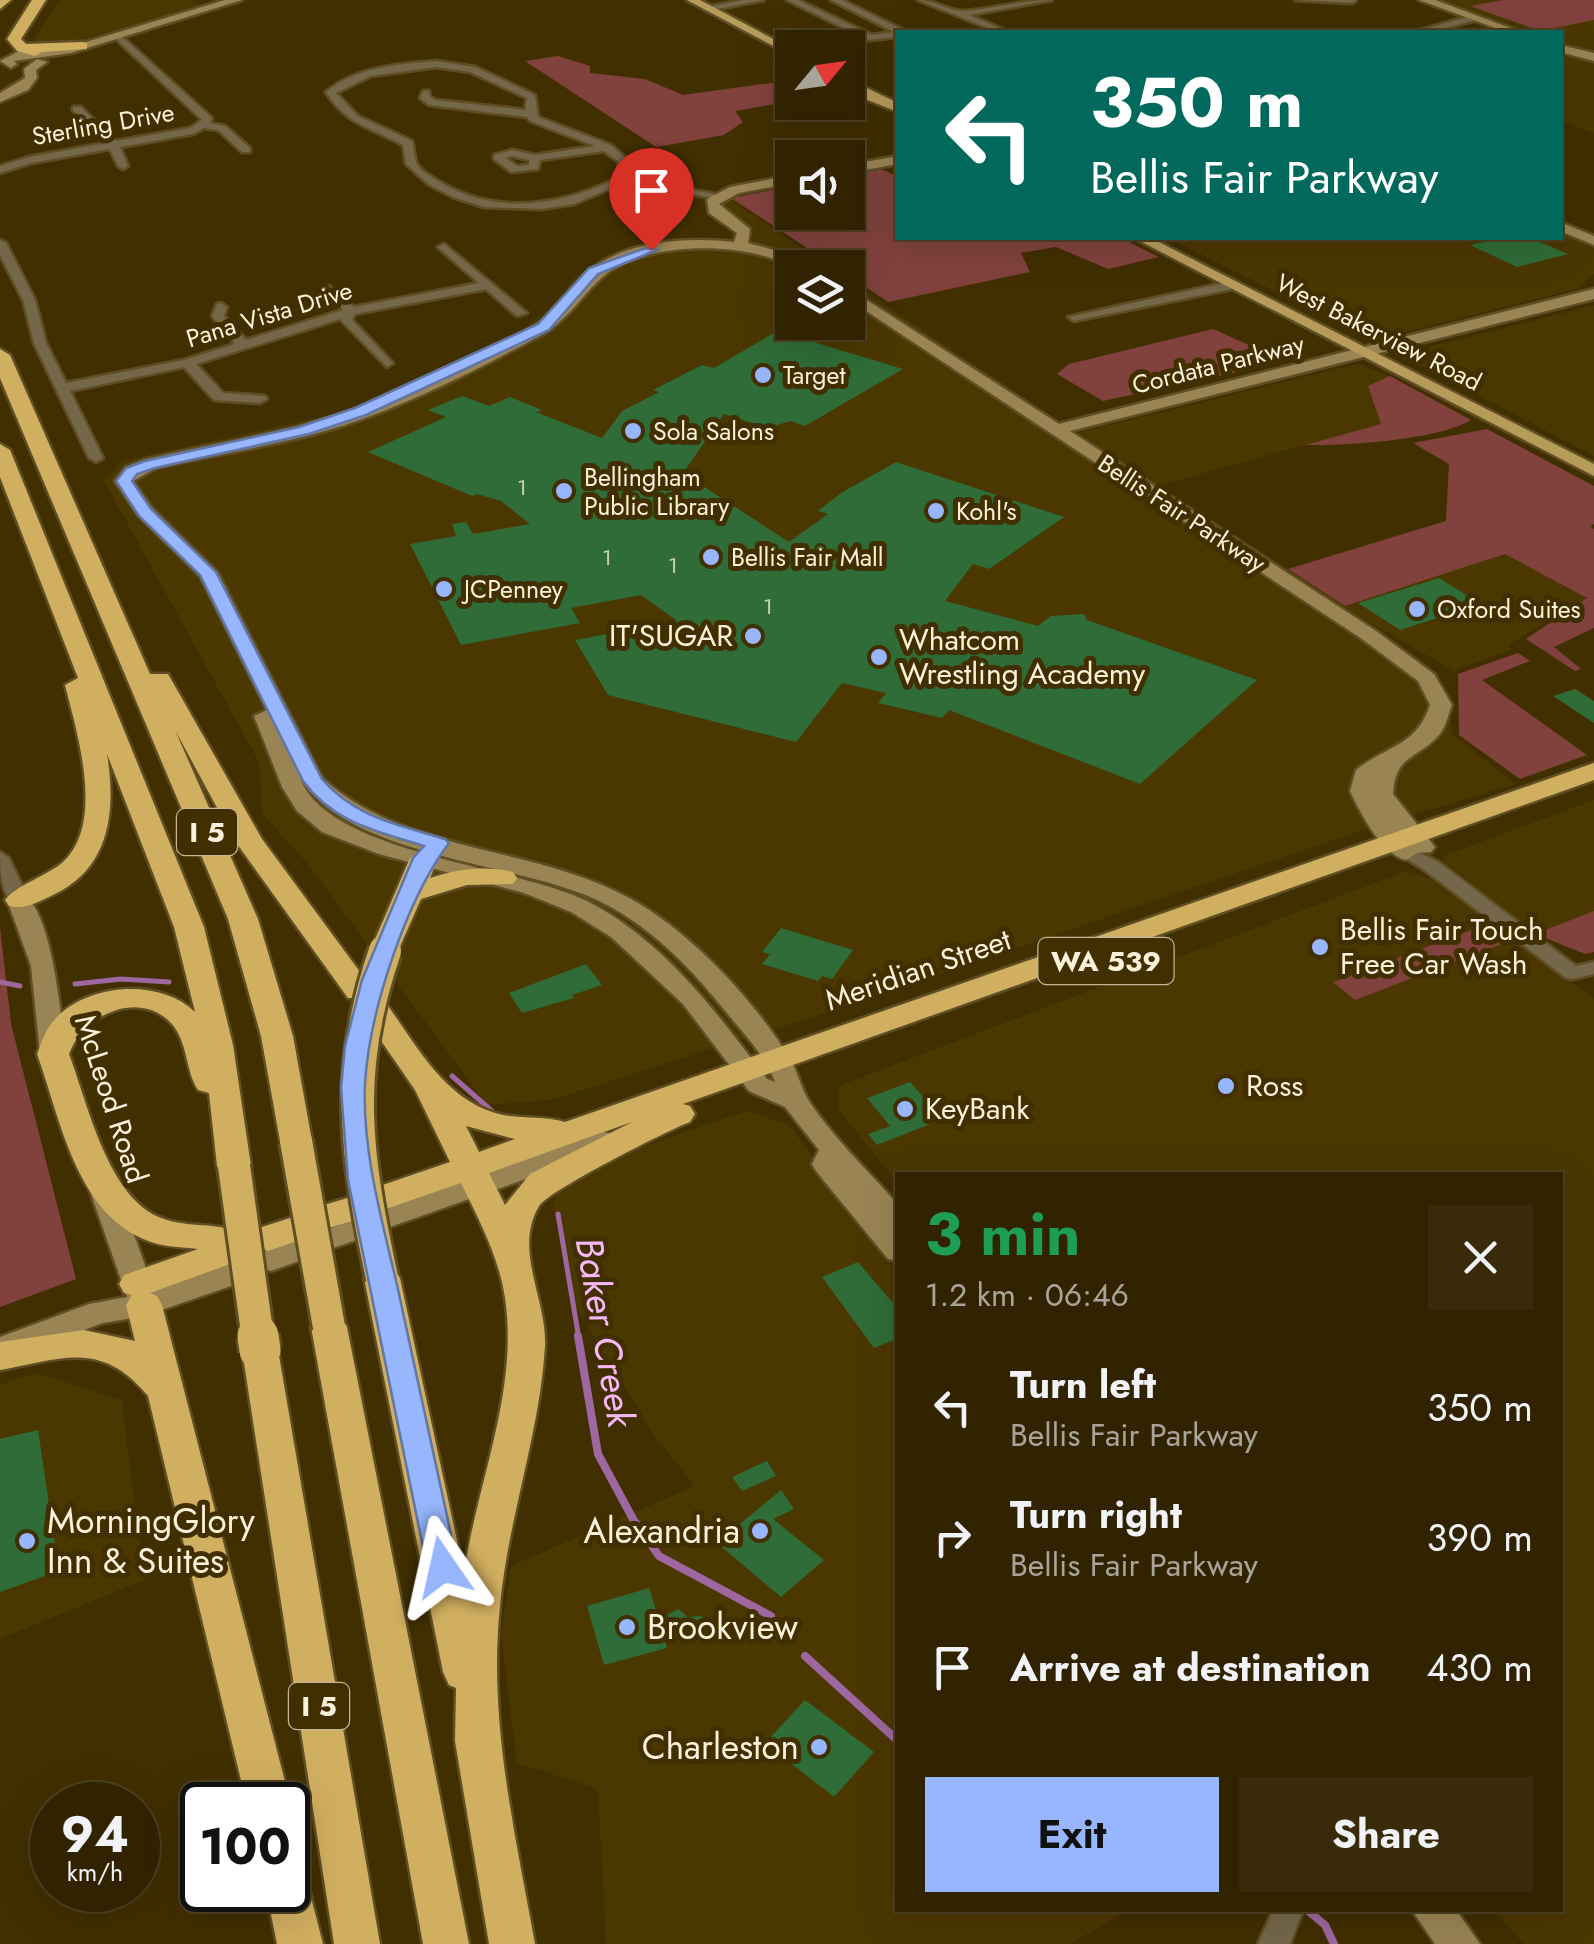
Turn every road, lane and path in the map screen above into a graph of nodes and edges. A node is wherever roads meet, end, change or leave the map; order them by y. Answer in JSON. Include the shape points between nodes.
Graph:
{"nodes":[{"id":1,"x":36,"y":0,"type":"edge"},
{"id":2,"x":237,"y":0,"type":"edge"},
{"id":3,"x":692,"y":0,"type":"edge"},
{"id":4,"x":760,"y":0,"type":"edge"},
{"id":5,"x":791,"y":0,"type":"edge"},
{"id":6,"x":834,"y":0,"type":"edge"},
{"id":7,"x":922,"y":0,"type":"edge"},
{"id":8,"x":1048,"y":0,"type":"edge"},
{"id":9,"x":1299,"y":0,"type":"edge"},
{"id":10,"x":1352,"y":0,"type":"edge"},
{"id":11,"x":1424,"y":0,"type":"edge"},
{"id":12,"x":1015,"y":2,"type":"edge"},
{"id":13,"x":707,"y":8,"type":"junction"},
{"id":14,"x":958,"y":14,"type":"junction"},
{"id":15,"x":1474,"y":18,"type":"junction"},
{"id":16,"x":895,"y":30,"type":"edge"},
{"id":17,"x":1000,"y":30,"type":"edge"},
{"id":18,"x":1427,"y":30,"type":"edge"},
{"id":19,"x":1510,"y":30,"type":"edge"},
{"id":20,"x":895,"y":34,"type":"edge"},
{"id":21,"x":113,"y":38,"type":"junction"},
{"id":22,"x":0,"y":39,"type":"edge"},
{"id":23,"x":775,"y":44,"type":"edge"},
{"id":24,"x":82,"y":46,"type":"joint"},
{"id":25,"x":1563,"y":49,"type":"edge"},
{"id":26,"x":37,"y":55,"type":"junction"},
{"id":27,"x":1594,"y":56,"type":"edge"},
{"id":28,"x":426,"y":93,"type":"dead end"},
{"id":29,"x":865,"y":94,"type":"edge"},
{"id":30,"x":0,"y":96,"type":"edge"},
{"id":31,"x":892,"y":105,"type":"edge"},
{"id":32,"x":77,"y":109,"type":"dead end"},
{"id":33,"x":530,"y":114,"type":"junction"},
{"id":34,"x":204,"y":125,"type":"junction"},
{"id":35,"x":113,"y":144,"type":"junction"},
{"id":36,"x":606,"y":147,"type":"junction"},
{"id":37,"x":246,"y":150,"type":"dead end"},
{"id":38,"x":535,"y":158,"type":"dead end"},
{"id":39,"x":895,"y":161,"type":"edge"},
{"id":40,"x":124,"y":166,"type":"dead end"},
{"id":41,"x":865,"y":166,"type":"edge"},
{"id":42,"x":0,"y":170,"type":"edge"},
{"id":43,"x":622,"y":180,"type":"junction"},
{"id":44,"x":775,"y":183,"type":"edge"},
{"id":45,"x":719,"y":196,"type":"junction"},
{"id":46,"x":1563,"y":227,"type":"edge"},
{"id":47,"x":1145,"y":240,"type":"edge"},
{"id":48,"x":1594,"y":240,"type":"edge"},
{"id":49,"x":0,"y":242,"type":"edge"},
{"id":50,"x":740,"y":246,"type":"junction"},
{"id":51,"x":444,"y":248,"type":"dead end"},
{"id":52,"x":775,"y":254,"type":"edge"},
{"id":53,"x":489,"y":285,"type":"junction"},
{"id":54,"x":1233,"y":285,"type":"junction"},
{"id":55,"x":1594,"y":285,"type":"edge"},
{"id":56,"x":328,"y":290,"type":"dead end"},
{"id":57,"x":1594,"y":294,"type":"edge"},
{"id":58,"x":1568,"y":301,"type":"junction"},
{"id":59,"x":865,"y":304,"type":"edge"},
{"id":60,"x":221,"y":306,"type":"dead end"},
{"id":61,"x":351,"y":311,"type":"junction"},
{"id":62,"x":521,"y":313,"type":"dead end"},
{"id":63,"x":1074,"y":317,"type":"dead end"},
{"id":64,"x":243,"y":345,"type":"junction"},
{"id":65,"x":1368,"y":352,"type":"junction"},
{"id":66,"x":0,"y":355,"type":"edge"},
{"id":67,"x":188,"y":363,"type":"junction"},
{"id":68,"x":387,"y":363,"type":"dead end"},
{"id":69,"x":63,"y":388,"type":"junction"},
{"id":70,"x":260,"y":400,"type":"dead end"},
{"id":71,"x":1054,"y":430,"type":"junction"},
{"id":72,"x":0,"y":450,"type":"edge"},
{"id":73,"x":96,"y":458,"type":"dead end"},
{"id":74,"x":1594,"y":471,"type":"edge"},
{"id":75,"x":79,"y":536,"type":"junction"},
{"id":76,"x":53,"y":585,"type":"junction"},
{"id":77,"x":1590,"y":781,"type":"edge"},
{"id":78,"x":420,"y":848,"type":"junction"},
{"id":79,"x":1413,"y":849,"type":"junction"},
{"id":80,"x":0,"y":858,"type":"edge"},
{"id":81,"x":502,"y":878,"type":"junction"},
{"id":82,"x":412,"y":893,"type":"junction"},
{"id":83,"x":19,"y":900,"type":"junction"},
{"id":84,"x":1165,"y":924,"type":"junction"},
{"id":85,"x":1594,"y":968,"type":"edge"},
{"id":86,"x":1067,"y":975,"type":"junction"},
{"id":87,"x":53,"y":1054,"type":"junction"},
{"id":88,"x":773,"y":1078,"type":"junction"},
{"id":89,"x":430,"y":1087,"type":"junction"},
{"id":90,"x":646,"y":1126,"type":"junction"},
{"id":91,"x":577,"y":1130,"type":"junction"},
{"id":92,"x":833,"y":1150,"type":"junction"},
{"id":93,"x":234,"y":1166,"type":"junction"},
{"id":94,"x":472,"y":1177,"type":"junction"},
{"id":95,"x":104,"y":1190,"type":"junction"},
{"id":96,"x":895,"y":1220,"type":"edge"},
{"id":97,"x":321,"y":1229,"type":"dead end"},
{"id":98,"x":895,"y":1247,"type":"edge"},
{"id":99,"x":510,"y":1249,"type":"junction"},
{"id":100,"x":141,"y":1294,"type":"junction"},
{"id":101,"x":0,"y":1353,"type":"edge"},
{"id":102,"x":167,"y":1392,"type":"junction"},
{"id":103,"x":481,"y":1760,"type":"junction"},
{"id":104,"x":262,"y":1782,"type":"edge"},
{"id":105,"x":293,"y":1912,"type":"edge"},
{"id":106,"x":1433,"y":1912,"type":"edge"},
{"id":107,"x":300,"y":1944,"type":"edge"},
{"id":108,"x":358,"y":1944,"type":"edge"},
{"id":109,"x":446,"y":1944,"type":"edge"},
{"id":110,"x":512,"y":1944,"type":"edge"},
{"id":111,"x":1460,"y":1944,"type":"edge"}],
"edges":[{"from":1,"to":22,"type":"highway"},
{"from":1,"to":26,"type":"highway","via":[[14,38]]},
{"from":2,"to":21,"type":"street"},
{"from":3,"to":13,"type":"main road"},
{"from":4,"to":13,"type":"street"},
{"from":5,"to":20,"type":"street","via":[[871,38]]},
{"from":6,"to":16,"type":"street"},
{"from":7,"to":14,"type":"street"},
{"from":8,"to":12,"type":"street"},
{"from":9,"to":10,"type":"street"},
{"from":11,"to":15,"type":"street"},
{"from":12,"to":14,"type":"street"},
{"from":13,"to":23,"type":"main road"},
{"from":14,"to":17,"type":"street"},
{"from":15,"to":18,"type":"street"},
{"from":15,"to":19,"type":"street"},
{"from":21,"to":24,"type":"street"},
{"from":21,"to":26,"type":"street"},
{"from":21,"to":34,"type":"street","name":"Sterling Drive","via":[[208,120]]},
{"from":24,"to":26,"type":"highway"},
{"from":25,"to":27,"type":"street"},
{"from":26,"to":30,"type":"street","via":[[24,87]]},
{"from":26,"to":30,"type":"street","via":[[11,64],[23,76]]},
{"from":28,"to":33,"type":"street","via":[[434,103]]},
{"from":29,"to":31,"type":"main road"},
{"from":32,"to":35,"type":"street"},
{"from":33,"to":36,"type":"street"},
{"from":33,"to":43,"type":"street","via":[[532,96],[458,66],[392,68],[332,92],[359,122],[408,144],[411,164],[431,183],[468,200],[555,204]]},
{"from":34,"to":35,"type":"street","name":"Sterling Drive"},
{"from":34,"to":37,"type":"street","via":[[222,128]]},
{"from":35,"to":40,"type":"street"},
{"from":35,"to":42,"type":"street","name":"Sterling Drive"},
{"from":36,"to":38,"type":"street"},
{"from":36,"to":43,"type":"street","via":[[624,160]]},
{"from":39,"to":41,"type":"street"},
{"from":43,"to":45,"type":"street"},
{"from":44,"to":45,"type":"street"},
{"from":45,"to":50,"type":"street","via":[[711,206],[744,232]]},
{"from":46,"to":48,"type":"street"},
{"from":47,"to":54,"type":"main road","name":"West Bakerview Road"},
{"from":49,"to":69,"type":"street"},
{"from":50,"to":52,"type":"street"},
{"from":50,"to":78,"type":"street","via":[[670,248],[613,262],[586,278],[544,327],[361,412],[132,471],[124,486],[208,572],[258,675],[261,706],[292,788],[306,806],[330,827]]},
{"from":51,"to":53,"type":"street"},
{"from":53,"to":61,"type":"street","name":"Pana Vista Drive"},
{"from":53,"to":62,"type":"street"},
{"from":54,"to":63,"type":"street"},
{"from":54,"to":65,"type":"main road","name":"West Bakerview Road"},
{"from":55,"to":58,"type":"street","name":"Cordata Parkway"},
{"from":56,"to":61,"type":"street"},
{"from":57,"to":58,"type":"street","name":"Cordata Parkway"},
{"from":58,"to":65,"type":"street","name":"Cordata Parkway"},
{"from":59,"to":71,"type":"street","name":"Bellis Fair Parkway"},
{"from":60,"to":64,"type":"street","via":[[218,316]]},
{"from":61,"to":64,"type":"street","name":"Pana Vista Drive"},
{"from":61,"to":68,"type":"street","via":[[345,320]]},
{"from":64,"to":67,"type":"street","name":"Pana Vista Drive"},
{"from":65,"to":71,"type":"street","name":"Cordata Parkway"},
{"from":65,"to":74,"type":"main road","name":"West Bakerview Road"},
{"from":66,"to":75,"type":"highway","number":"I 5"},
{"from":67,"to":69,"type":"street","name":"Pana Vista Drive"},
{"from":67,"to":70,"type":"street","via":[[219,398]]},
{"from":69,"to":73,"type":"street"},
{"from":71,"to":79,"type":"street","name":"Bellis Fair Parkway","via":[[1427,678],[1440,700],[1439,720],[1395,756],[1383,776],[1382,795]]},
{"from":72,"to":76,"type":"highway","number":"I 5"},
{"from":75,"to":89,"type":"highway","via":[[232,814]]},
{"from":75,"to":109,"type":"highway","number":"I 5","bridge":true,"via":[[243,919],[277,1036]]},
{"from":76,"to":83,"type":"highway","via":[[83,706],[99,818],[74,872]]},
{"from":76,"to":93,"type":"highway","number":"I 5","via":[[189,927],[222,1059]]},
{"from":77,"to":79,"type":"highway","name":"Meridian Street","number":"WA 539"},
{"from":78,"to":81,"type":"street"},
{"from":78,"to":82,"type":"highway"},
{"from":78,"to":88,"type":"street","via":[[572,881],[646,917],[698,960]]},
{"from":79,"to":84,"type":"highway","name":"Meridian Street","number":"WA 539"},
{"from":79,"to":85,"type":"street","via":[[1572,973]]},
{"from":79,"to":86,"type":"highway","name":"Meridian Street","number":"WA 539"},
{"from":80,"to":83,"type":"street","name":"McLeod Road"},
{"from":81,"to":82,"type":"highway","via":[[466,876]]},
{"from":81,"to":88,"type":"street","via":[[568,902],[620,932]]},
{"from":82,"to":103,"type":"highway","bridge":true,"via":[[361,1024],[353,1088],[356,1154]]},
{"from":83,"to":87,"type":"street","name":"McLeod Road","via":[[42,966]]},
{"from":84,"to":86,"type":"highway","via":[[1154,935],[1074,964]]},
{"from":84,"to":88,"type":"highway","name":"Meridian Street","number":"WA 539"},
{"from":86,"to":88,"type":"highway","name":"Meridian Street","number":"WA 539"},
{"from":87,"to":93,"type":"highway","via":[[68,1024],[94,1007],[142,999],[168,1006],[192,1031]]},
{"from":87,"to":95,"type":"highway","name":"McLeod Road"},
{"from":88,"to":90,"type":"highway","name":"Meridian Street","number":"WA 539"},
{"from":88,"to":91,"type":"highway","name":"Meridian Street","number":"WA 539"},
{"from":88,"to":92,"type":"street"},
{"from":89,"to":91,"type":"highway","via":[[484,1124]]},
{"from":89,"to":94,"type":"highway"},
{"from":90,"to":94,"type":"street","name":"Meridian Street","number":"WA 539"},
{"from":90,"to":99,"type":"highway","via":[[537,1185],[516,1214]]},
{"from":91,"to":94,"type":"highway","name":"Meridian Street","number":"WA 539"},
{"from":92,"to":96,"type":"street"},
{"from":92,"to":98,"type":"street","via":[[826,1164]]},
{"from":93,"to":108,"type":"highway","number":"I 5","bridge":true},
{"from":94,"to":97,"type":"highway","name":"Meridian Street","number":"WA 539"},
{"from":94,"to":99,"type":"highway"},
{"from":95,"to":100,"type":"street","name":"McLeod Road"},
{"from":95,"to":100,"type":"highway","via":[[144,1224],[224,1256]]},
{"from":99,"to":103,"type":"highway","via":[[527,1341],[478,1607]]},
{"from":100,"to":101,"type":"street"},
{"from":100,"to":102,"type":"highway"},
{"from":101,"to":102,"type":"highway","via":[[110,1348],[132,1356]]},
{"from":102,"to":104,"type":"highway"},
{"from":103,"to":110,"type":"highway"},
{"from":105,"to":107,"type":"highway"},
{"from":106,"to":111,"type":"street"}]}
